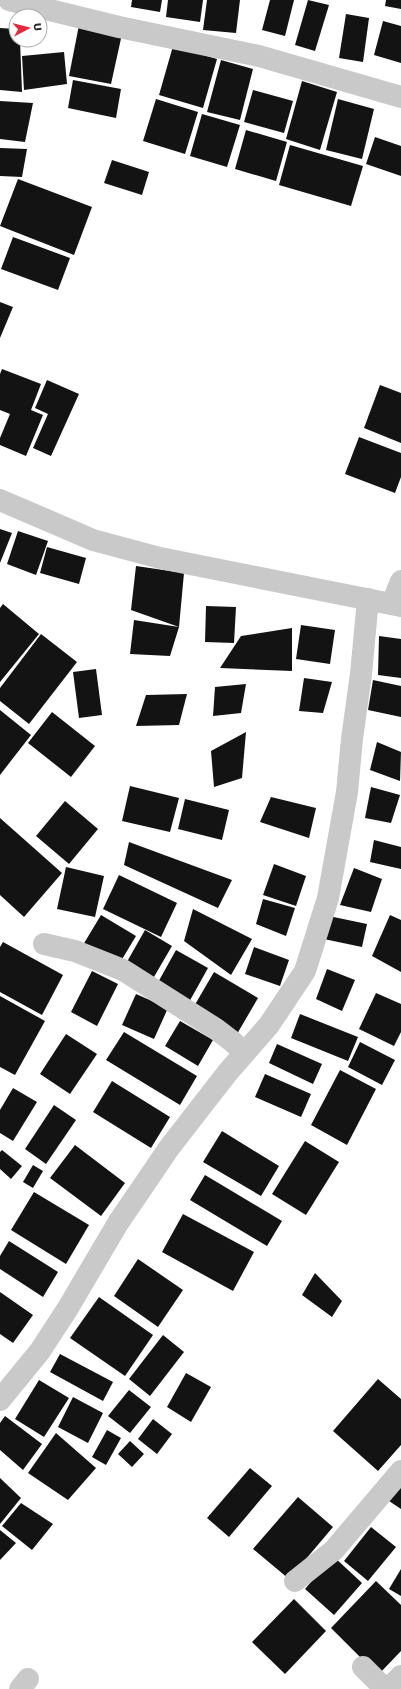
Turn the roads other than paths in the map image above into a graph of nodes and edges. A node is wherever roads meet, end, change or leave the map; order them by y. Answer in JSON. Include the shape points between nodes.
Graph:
{"nodes":[{"id":1,"x":9,"y":0,"type":"edge"},
{"id":2,"x":401,"y":96,"type":"edge"},
{"id":3,"x":0,"y":500,"type":"edge"},
{"id":4,"x":401,"y":581,"type":"edge"},
{"id":5,"x":368,"y":599,"type":"junction"},
{"id":6,"x":396,"y":605,"type":"edge"},
{"id":7,"x":44,"y":944,"type":"dead end"},
{"id":8,"x":244,"y":1053,"type":"junction"},
{"id":9,"x":0,"y":1400,"type":"edge"},
{"id":10,"x":401,"y":1471,"type":"edge"},
{"id":11,"x":295,"y":1581,"type":"dead end"},
{"id":12,"x":363,"y":1667,"type":"dead end"},
{"id":13,"x":401,"y":1676,"type":"edge"}],
"edges":[{"from":1,"to":2,"type":"street","via":[[119,27],[259,56]]},
{"from":3,"to":5,"type":"street","via":[[100,542],[160,558]]},
{"from":4,"to":6,"type":"street"},
{"from":5,"to":6,"type":"street"},
{"from":5,"to":8,"type":"street","via":[[347,792],[328,898],[304,971],[269,1025]]},
{"from":7,"to":8,"type":"street","via":[[75,951],[123,970],[216,1029]]},
{"from":8,"to":9,"type":"street","via":[[169,1148],[118,1223],[40,1351]]},
{"from":10,"to":11,"type":"street","via":[[334,1550]]},
{"from":12,"to":13,"type":"street","via":[[379,1683],[386,1686],[393,1684]]}]}
